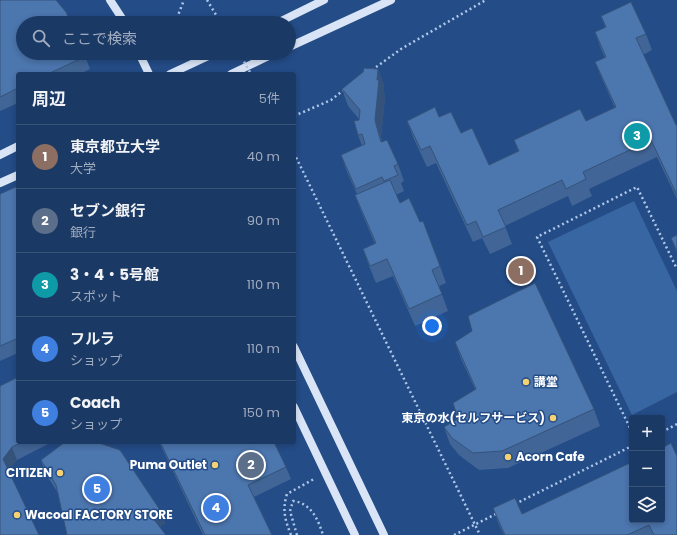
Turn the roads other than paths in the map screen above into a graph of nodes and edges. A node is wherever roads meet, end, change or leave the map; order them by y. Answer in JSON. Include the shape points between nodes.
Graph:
{"nodes":[{"id":1,"x":110,"y":0,"type":"edge"},
{"id":2,"x":324,"y":0,"type":"edge"},
{"id":3,"x":390,"y":0,"type":"edge"},
{"id":4,"x":120,"y":16,"type":"edge"},
{"id":5,"x":291,"y":16,"type":"edge"},
{"id":6,"x":296,"y":44,"type":"edge"},
{"id":7,"x":142,"y":60,"type":"edge"},
{"id":8,"x":200,"y":60,"type":"edge"},
{"id":9,"x":260,"y":60,"type":"edge"},
{"id":10,"x":148,"y":72,"type":"edge"},
{"id":11,"x":174,"y":72,"type":"edge"},
{"id":12,"x":235,"y":72,"type":"edge"},
{"id":13,"x":16,"y":147,"type":"edge"},
{"id":14,"x":0,"y":155,"type":"edge"},
{"id":15,"x":16,"y":176,"type":"edge"},
{"id":16,"x":0,"y":183,"type":"edge"},
{"id":17,"x":296,"y":351,"type":"edge"},
{"id":18,"x":296,"y":411,"type":"edge"},
{"id":19,"x":355,"y":535,"type":"edge"},
{"id":20,"x":384,"y":535,"type":"edge"}],
"edges":[{"from":1,"to":4,"type":"street"},
{"from":2,"to":5,"type":"street"},
{"from":3,"to":6,"type":"street"},
{"from":7,"to":10,"type":"street"},
{"from":8,"to":11,"type":"street"},
{"from":9,"to":12,"type":"street"},
{"from":13,"to":14,"type":"street"},
{"from":15,"to":16,"type":"street"},
{"from":17,"to":20,"type":"street"},
{"from":18,"to":19,"type":"street"}]}
